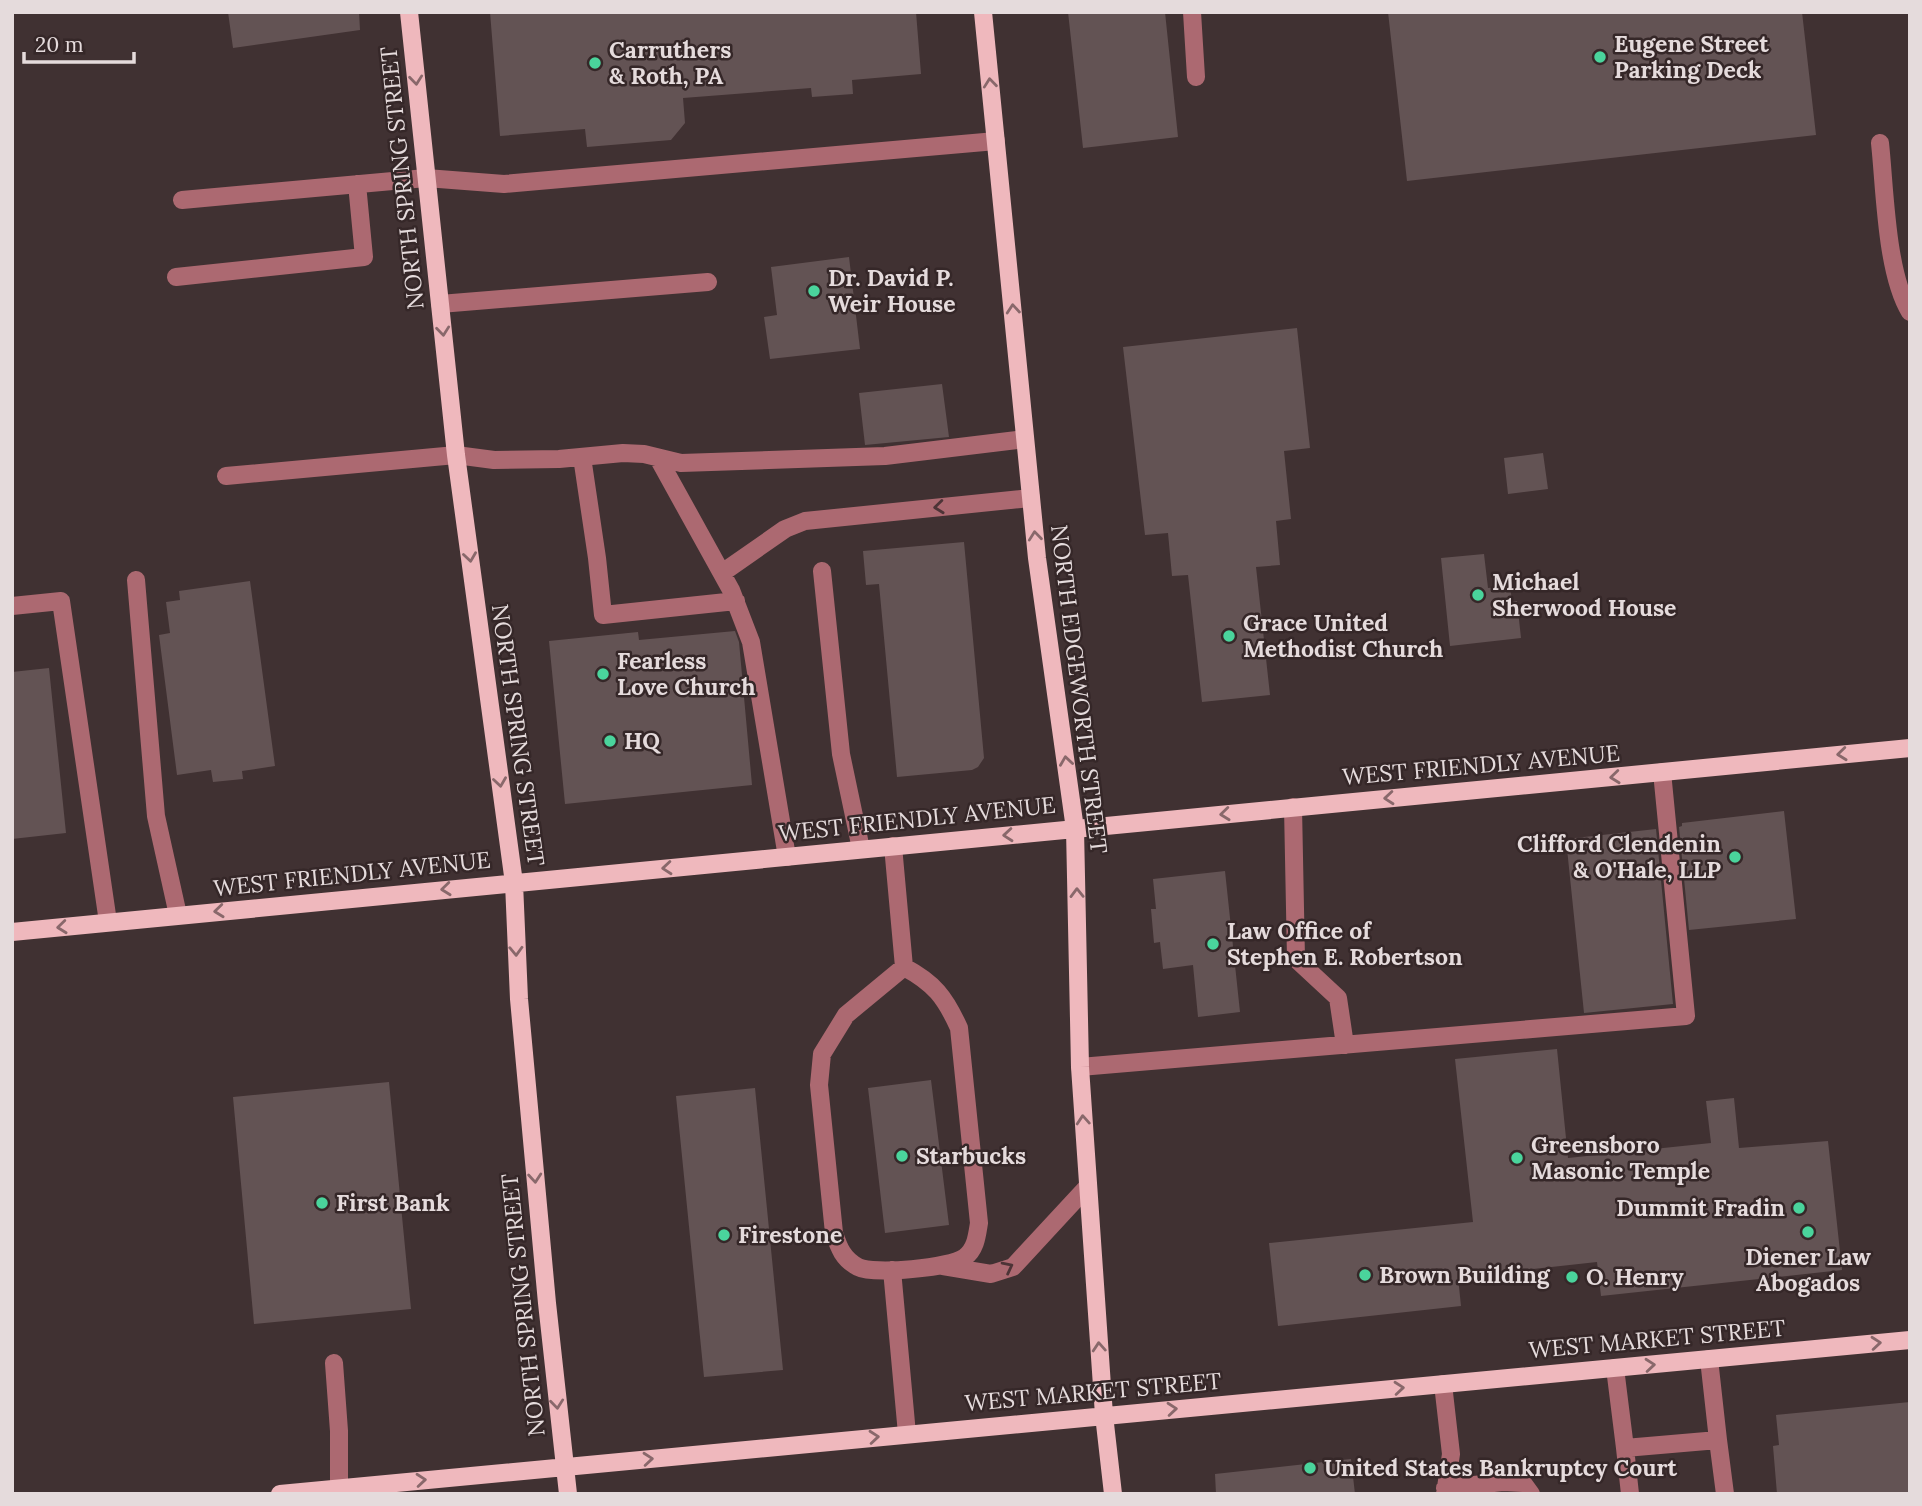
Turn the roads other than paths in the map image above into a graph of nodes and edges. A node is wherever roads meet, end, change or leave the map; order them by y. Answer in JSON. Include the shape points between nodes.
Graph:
{"nodes":[{"id":1,"x":409,"y":12,"type":"edge"},
{"id":2,"x":983,"y":12,"type":"edge"},
{"id":3,"x":1192,"y":12,"type":"edge"},
{"id":4,"x":1196,"y":77,"type":"dead end"},
{"id":5,"x":996,"y":141,"type":"junction"},
{"id":6,"x":1880,"y":143,"type":"dead end"},
{"id":7,"x":426,"y":178,"type":"junction"},
{"id":8,"x":357,"y":184,"type":"junction"},
{"id":9,"x":182,"y":201,"type":"dead end"},
{"id":10,"x":176,"y":276,"type":"dead end"},
{"id":11,"x":708,"y":282,"type":"dead end"},
{"id":12,"x":440,"y":304,"type":"junction"},
{"id":13,"x":1910,"y":312,"type":"edge"},
{"id":14,"x":1025,"y":439,"type":"junction"},
{"id":15,"x":456,"y":455,"type":"junction"},
{"id":16,"x":582,"y":457,"type":"junction"},
{"id":17,"x":658,"y":458,"type":"junction"},
{"id":18,"x":226,"y":476,"type":"dead end"},
{"id":19,"x":1031,"y":498,"type":"junction"},
{"id":20,"x":822,"y":571,"type":"dead end"},
{"id":21,"x":722,"y":573,"type":"junction"},
{"id":22,"x":136,"y":580,"type":"dead end"},
{"id":23,"x":736,"y":601,"type":"junction"},
{"id":24,"x":12,"y":606,"type":"edge"},
{"id":25,"x":1910,"y":748,"type":"edge"},
{"id":26,"x":1662,"y":772,"type":"junction"},
{"id":27,"x":1293,"y":807,"type":"junction"},
{"id":28,"x":1075,"y":829,"type":"junction"},
{"id":29,"x":893,"y":846,"type":"junction"},
{"id":30,"x":861,"y":849,"type":"junction"},
{"id":31,"x":787,"y":857,"type":"junction"},
{"id":32,"x":513,"y":883,"type":"junction"},
{"id":33,"x":178,"y":915,"type":"junction"},
{"id":34,"x":108,"y":922,"type":"junction"},
{"id":35,"x":12,"y":932,"type":"edge"},
{"id":36,"x":904,"y":967,"type":"junction"},
{"id":37,"x":1345,"y":1045,"type":"junction"},
{"id":38,"x":1080,"y":1067,"type":"junction"},
{"id":39,"x":1088,"y":1186,"type":"junction"},
{"id":40,"x":943,"y":1266,"type":"junction"},
{"id":41,"x":892,"y":1270,"type":"junction"},
{"id":42,"x":1910,"y":1340,"type":"edge"},
{"id":43,"x":1709,"y":1359,"type":"junction"},
{"id":44,"x":334,"y":1363,"type":"dead end"},
{"id":45,"x":1615,"y":1368,"type":"junction"},
{"id":46,"x":1443,"y":1384,"type":"junction"},
{"id":47,"x":1104,"y":1415,"type":"junction"},
{"id":48,"x":907,"y":1434,"type":"junction"},
{"id":49,"x":1718,"y":1440,"type":"junction"},
{"id":50,"x":1625,"y":1448,"type":"junction"},
{"id":51,"x":564,"y":1466,"type":"junction"},
{"id":52,"x":339,"y":1491,"type":"edge"},
{"id":53,"x":1445,"y":1491,"type":"edge"},
{"id":54,"x":280,"y":1494,"type":"edge"},
{"id":55,"x":568,"y":1494,"type":"edge"},
{"id":56,"x":1113,"y":1494,"type":"edge"},
{"id":57,"x":1531,"y":1494,"type":"edge"},
{"id":58,"x":1630,"y":1494,"type":"edge"},
{"id":59,"x":1725,"y":1494,"type":"edge"}],
"edges":[{"from":1,"to":7,"type":"main road","name":"NORTH SPRING STREET","one_way":true},
{"from":5,"to":2,"type":"main road","name":"NORTH EDGEWORTH STREET","one_way":true},
{"from":3,"to":4,"type":"lane"},
{"from":5,"to":7,"type":"lane","via":[[504,184]]},
{"from":14,"to":5,"type":"main road","name":"NORTH EDGEWORTH STREET","one_way":true},
{"from":6,"to":13,"type":"lane","via":[[1892,254]]},
{"from":7,"to":8,"type":"lane"},
{"from":7,"to":12,"type":"main road","name":"NORTH SPRING STREET"},
{"from":8,"to":9,"type":"lane"},
{"from":8,"to":10,"type":"lane","via":[[364,257]]},
{"from":11,"to":12,"type":"lane"},
{"from":12,"to":15,"type":"main road","name":"NORTH SPRING STREET","one_way":true},
{"from":14,"to":17,"type":"lane","via":[[885,456],[681,463]]},
{"from":14,"to":19,"type":"main road","name":"NORTH EDGEWORTH STREET"},
{"from":15,"to":16,"type":"lane","via":[[494,460]]},
{"from":15,"to":18,"type":"lane"},
{"from":15,"to":32,"type":"main road","name":"NORTH SPRING STREET","one_way":true},
{"from":16,"to":17,"type":"lane","via":[[623,453]]},
{"from":16,"to":23,"type":"lane","via":[[603,615]]},
{"from":17,"to":21,"type":"lane"},
{"from":19,"to":21,"type":"lane","one_way":true,"via":[[805,521],[785,529]]},
{"from":28,"to":19,"type":"main road","name":"NORTH EDGEWORTH STREET","one_way":true},
{"from":20,"to":30,"type":"lane","via":[[841,754]]},
{"from":21,"to":23,"type":"lane"},
{"from":22,"to":33,"type":"lane","via":[[156,816]]},
{"from":23,"to":31,"type":"lane","via":[[751,642]]},
{"from":24,"to":34,"type":"lane","via":[[61,601]]},
{"from":25,"to":26,"type":"main road","name":"WEST FRIENDLY AVENUE","one_way":true},
{"from":26,"to":27,"type":"main road","name":"WEST FRIENDLY AVENUE","one_way":true},
{"from":26,"to":37,"type":"lane","via":[[1686,1016]]},
{"from":27,"to":28,"type":"main road","name":"WEST FRIENDLY AVENUE","one_way":true},
{"from":27,"to":37,"type":"lane","via":[[1296,960],[1338,998]]},
{"from":28,"to":29,"type":"main road","name":"WEST FRIENDLY AVENUE","one_way":true},
{"from":38,"to":28,"type":"main road","name":"NORTH EDGEWORTH STREET","one_way":true},
{"from":29,"to":30,"type":"main road","name":"WEST FRIENDLY AVENUE"},
{"from":29,"to":36,"type":"lane"},
{"from":30,"to":31,"type":"main road","name":"WEST FRIENDLY AVENUE"},
{"from":31,"to":32,"type":"main road","name":"WEST FRIENDLY AVENUE","one_way":true},
{"from":32,"to":33,"type":"main road","name":"WEST FRIENDLY AVENUE","one_way":true},
{"from":32,"to":51,"type":"main road","name":"NORTH SPRING STREET","one_way":true,"via":[[519,999]]},
{"from":33,"to":34,"type":"main road","name":"WEST FRIENDLY AVENUE"},
{"from":34,"to":35,"type":"main road","name":"WEST FRIENDLY AVENUE","one_way":true},
{"from":36,"to":40,"type":"lane","via":[[926,979],[946,1000],[960,1028],[979,1223],[975,1244],[964,1258]]},
{"from":36,"to":41,"type":"lane","via":[[846,1015],[822,1054],[818,1085],[834,1233],[841,1254],[860,1269]]},
{"from":37,"to":38,"type":"lane"},
{"from":39,"to":38,"type":"main road","name":"NORTH EDGEWORTH STREET","one_way":true},
{"from":40,"to":39,"type":"lane","one_way":true,"via":[[991,1275],[1013,1267]]},
{"from":47,"to":39,"type":"main road","name":"NORTH EDGEWORTH STREET","one_way":true},
{"from":40,"to":41,"type":"lane"},
{"from":41,"to":48,"type":"lane"},
{"from":43,"to":42,"type":"main road","name":"WEST MARKET STREET","one_way":true},
{"from":45,"to":43,"type":"main road","name":"WEST MARKET STREET","one_way":true},
{"from":43,"to":49,"type":"lane"},
{"from":44,"to":52,"type":"lane"},
{"from":45,"to":46,"type":"main road","name":"WEST MARKET STREET"},
{"from":45,"to":50,"type":"lane"},
{"from":47,"to":46,"type":"main road","name":"WEST MARKET STREET","one_way":true},
{"from":46,"to":53,"type":"lane","via":[[1451,1454]]},
{"from":47,"to":48,"type":"main road","name":"WEST MARKET STREET"},
{"from":47,"to":56,"type":"main road","name":"NORTH EDGEWORTH STREET"},
{"from":51,"to":48,"type":"main road","name":"WEST MARKET STREET","one_way":true},
{"from":49,"to":50,"type":"lane"},
{"from":49,"to":59,"type":"lane"},
{"from":50,"to":58,"type":"lane"},
{"from":52,"to":51,"type":"main road","name":"WEST MARKET STREET","one_way":true},
{"from":51,"to":55,"type":"main road","name":"NORTH SPRING STREET"},
{"from":52,"to":54,"type":"main road","name":"WEST MARKET STREET"},
{"from":53,"to":57,"type":"lane","via":[[1503,1482],[1523,1483]]}]}
